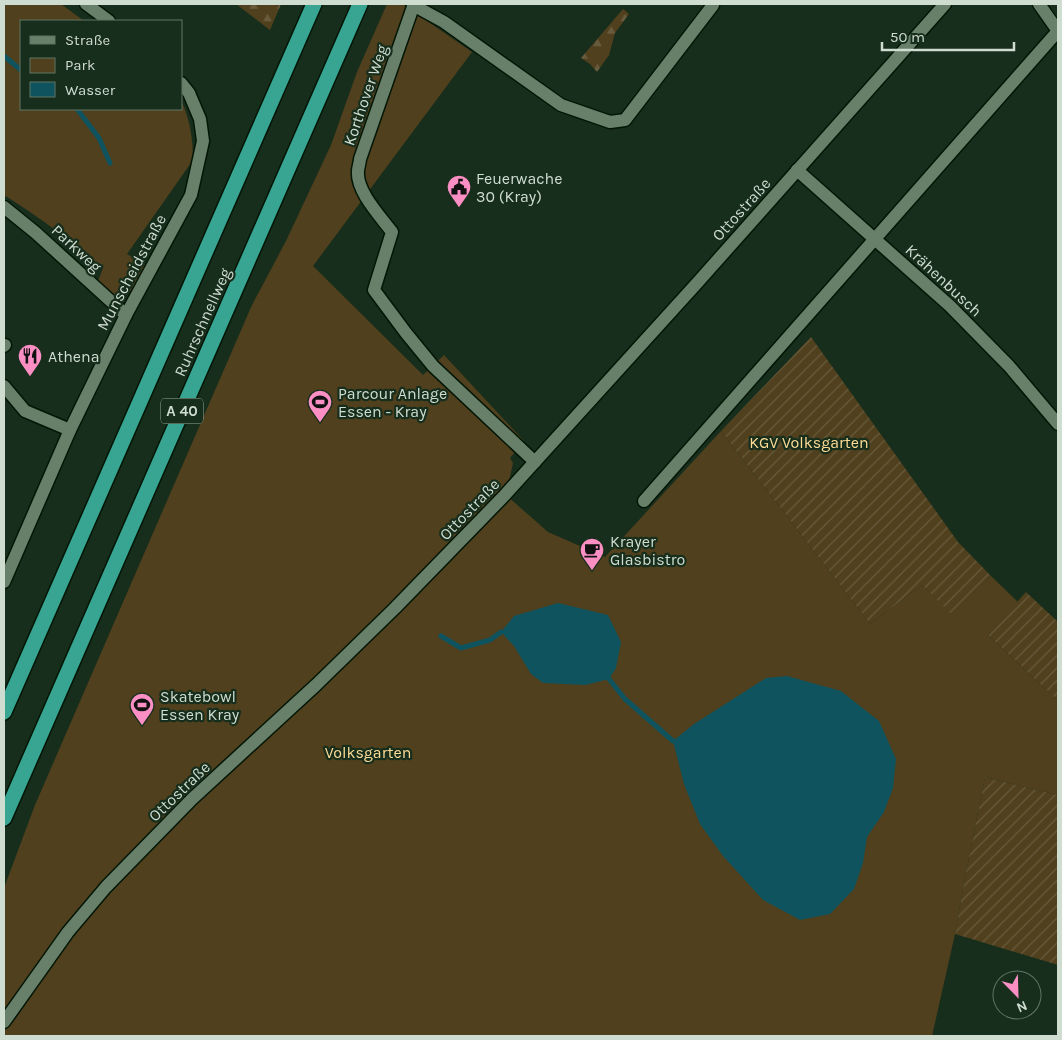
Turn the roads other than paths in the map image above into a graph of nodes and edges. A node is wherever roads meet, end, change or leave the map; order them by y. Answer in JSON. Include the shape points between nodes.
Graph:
{"nodes":[{"id":1,"x":86,"y":4,"type":"edge"},
{"id":2,"x":314,"y":4,"type":"edge"},
{"id":3,"x":360,"y":4,"type":"edge"},
{"id":4,"x":945,"y":4,"type":"edge"},
{"id":5,"x":1039,"y":4,"type":"edge"},
{"id":6,"x":414,"y":5,"type":"edge"},
{"id":7,"x":713,"y":5,"type":"edge"},
{"id":8,"x":108,"y":20,"type":"edge"},
{"id":9,"x":1058,"y":31,"type":"edge"},
{"id":10,"x":182,"y":84,"type":"edge"},
{"id":11,"x":797,"y":170,"type":"junction"},
{"id":12,"x":4,"y":206,"type":"edge"},
{"id":13,"x":874,"y":238,"type":"junction"},
{"id":14,"x":126,"y":315,"type":"junction"},
{"id":15,"x":4,"y":386,"type":"edge"},
{"id":16,"x":1058,"y":424,"type":"edge"},
{"id":17,"x":70,"y":430,"type":"junction"},
{"id":18,"x":534,"y":462,"type":"junction"},
{"id":19,"x":644,"y":500,"type":"dead end"},
{"id":20,"x":8,"y":561,"type":"edge"},
{"id":21,"x":4,"y":582,"type":"edge"},
{"id":22,"x":4,"y":712,"type":"edge"},
{"id":23,"x":4,"y":818,"type":"edge"},
{"id":24,"x":4,"y":1022,"type":"edge"}],
"edges":[{"from":1,"to":8,"type":"street"},
{"from":2,"to":22,"type":"highway","name":"Ruhrschnellweg","number":"A 40"},
{"from":3,"to":23,"type":"highway","name":"Ruhrschnellweg","number":"A 40"},
{"from":4,"to":11,"type":"street","name":"Ottostraße"},
{"from":5,"to":9,"type":"street"},
{"from":6,"to":7,"type":"street","via":[[444,22],[561,105],[610,122],[625,120]]},
{"from":6,"to":18,"type":"street","name":"Korthover Weg","via":[[358,171],[359,183],[366,196],[392,232],[374,290],[433,366]]},
{"from":9,"to":13,"type":"street"},
{"from":10,"to":14,"type":"street","name":"Munscheidstraße","via":[[200,118],[203,141],[191,195]]},
{"from":11,"to":13,"type":"street","name":"Krähenbusch"},
{"from":11,"to":18,"type":"street","name":"Ottostraße"},
{"from":12,"to":14,"type":"street","name":"Parkweg"},
{"from":13,"to":16,"type":"street","name":"Krähenbusch","via":[[950,306],[1002,359]]},
{"from":13,"to":19,"type":"street"},
{"from":14,"to":17,"type":"street","name":"Munscheidstraße"},
{"from":15,"to":17,"type":"street","via":[[25,411]]},
{"from":17,"to":20,"type":"street","name":"Munscheidstraße"},
{"from":18,"to":24,"type":"street","name":"Ottostraße","via":[[401,602],[192,800],[106,887],[68,932]]},
{"from":20,"to":21,"type":"street","name":"Munscheidstraße"}]}
